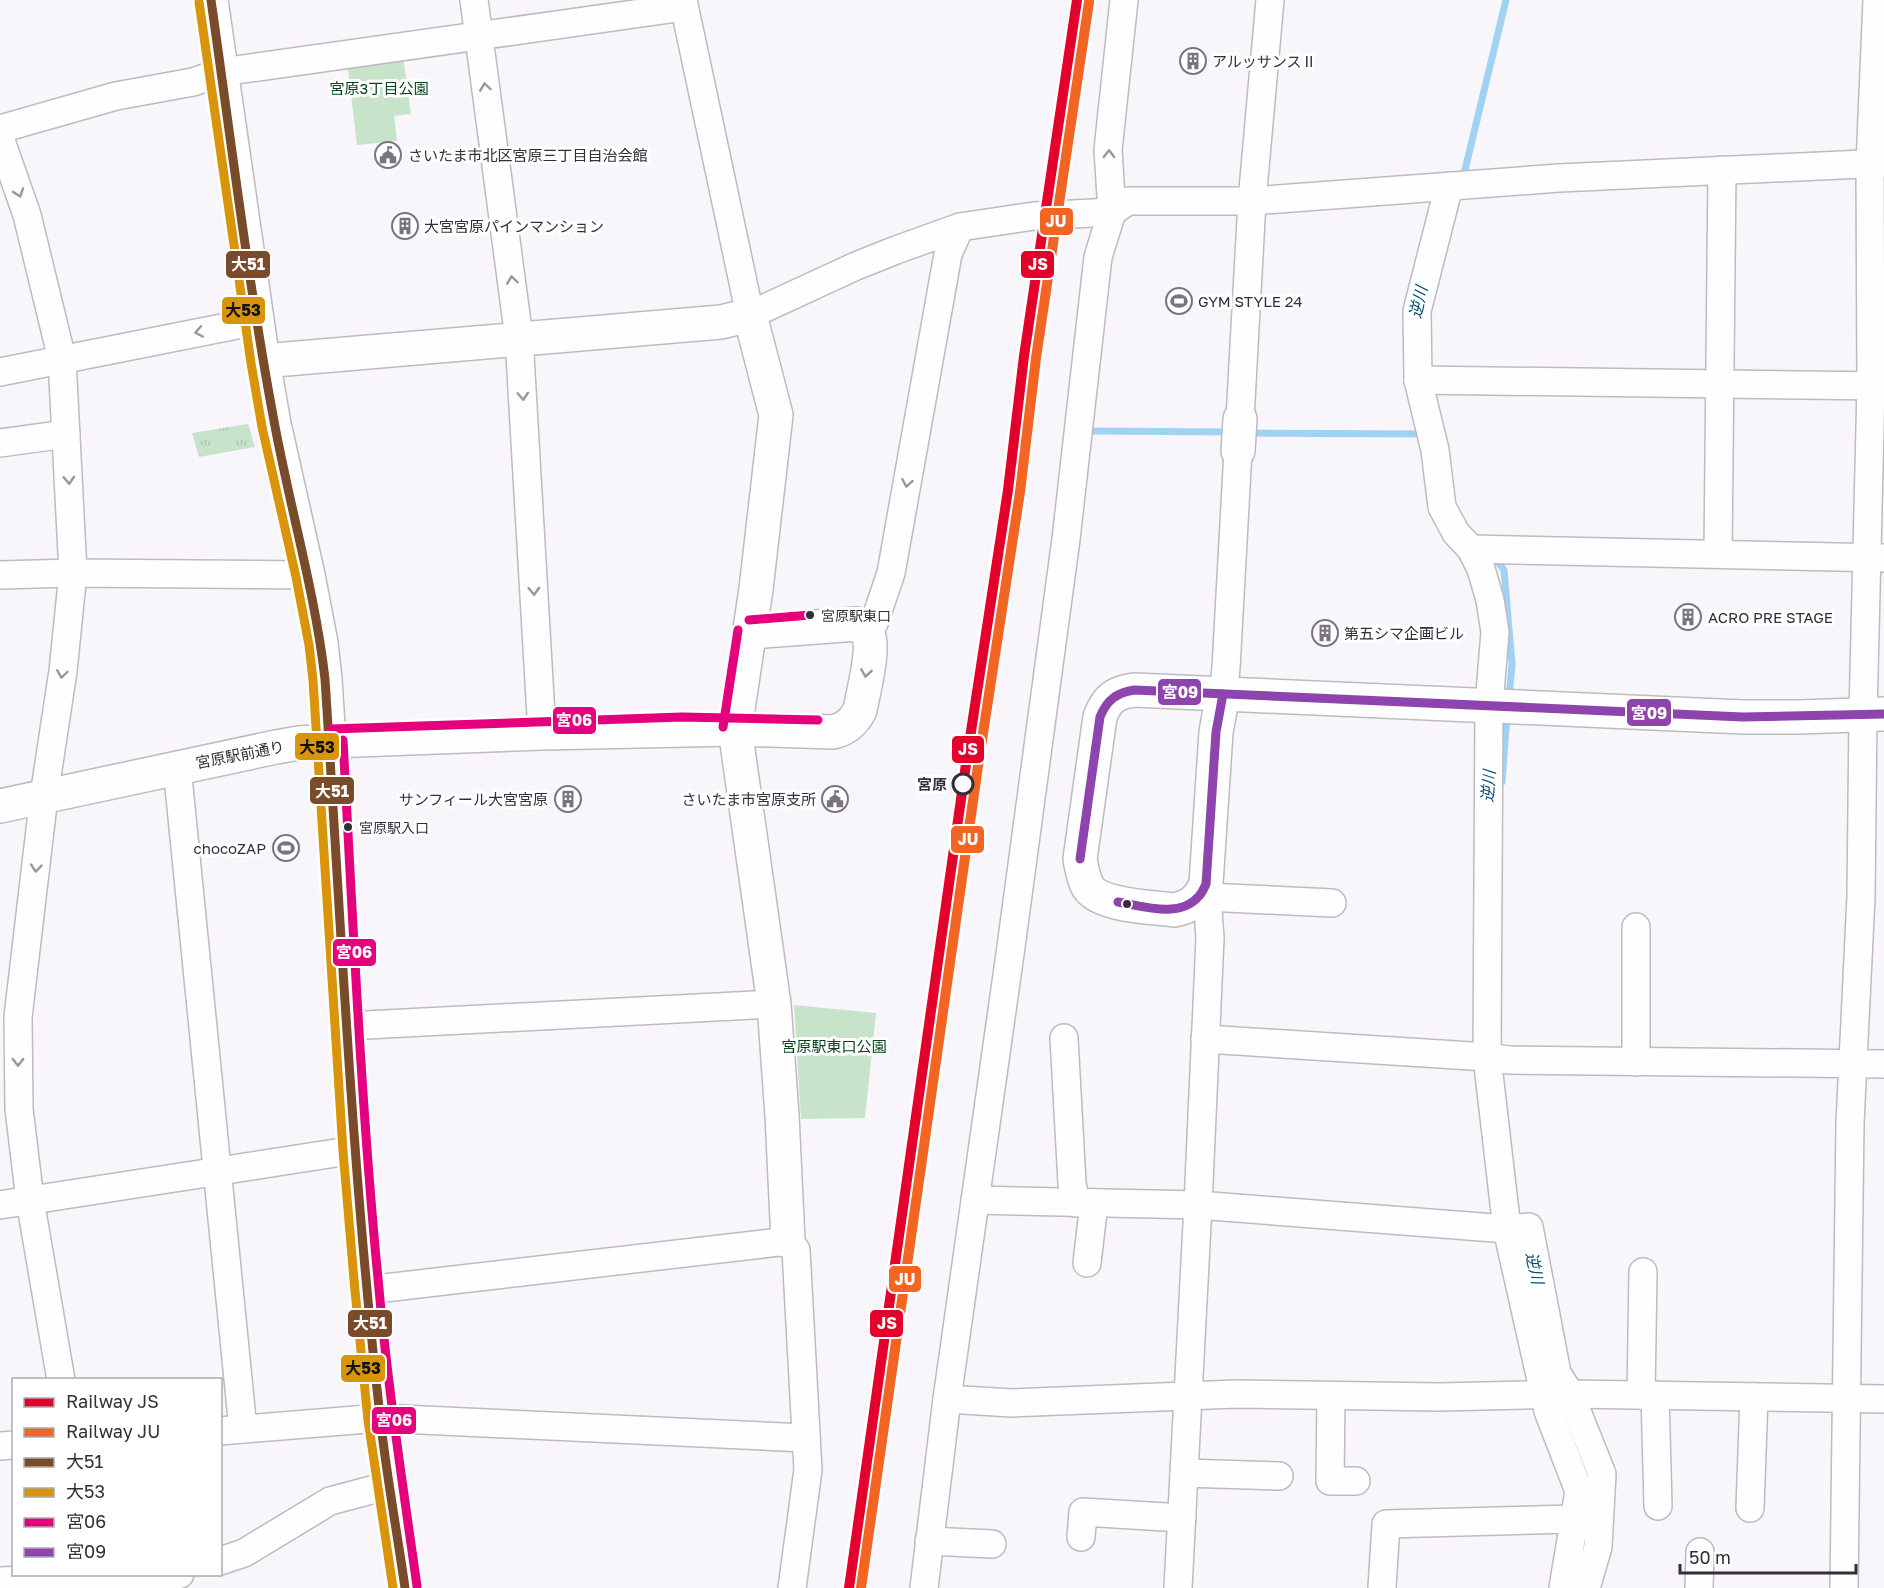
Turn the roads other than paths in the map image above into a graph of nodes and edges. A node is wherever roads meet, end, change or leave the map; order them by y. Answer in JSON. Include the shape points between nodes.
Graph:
{"nodes":[{"id":1,"x":211,"y":0,"type":"edge"},
{"id":2,"x":474,"y":0,"type":"edge"},
{"id":3,"x":1124,"y":0,"type":"edge"},
{"id":4,"x":1270,"y":0,"type":"edge"},
{"id":5,"x":1877,"y":0,"type":"edge"},
{"id":6,"x":684,"y":3,"type":"edge"},
{"id":7,"x":478,"y":35,"type":"junction"},
{"id":8,"x":222,"y":72,"type":"junction"},
{"id":9,"x":0,"y":129,"type":"edge"},
{"id":10,"x":0,"y":138,"type":"edge"},
{"id":11,"x":1877,"y":164,"type":"edge"},
{"id":12,"x":1722,"y":171,"type":"junction"},
{"id":13,"x":1458,"y":185,"type":"junction"},
{"id":14,"x":1252,"y":201,"type":"junction"},
{"id":15,"x":1112,"y":212,"type":"junction"},
{"id":16,"x":960,"y":228,"type":"junction"},
{"id":17,"x":750,"y":315,"type":"junction"},
{"id":18,"x":257,"y":321,"type":"junction"},
{"id":19,"x":519,"y":338,"type":"junction"},
{"id":20,"x":62,"y":359,"type":"junction"},
{"id":21,"x":263,"y":361,"type":"junction"},
{"id":22,"x":0,"y":372,"type":"edge"},
{"id":23,"x":1427,"y":380,"type":"junction"},
{"id":24,"x":1719,"y":384,"type":"junction"},
{"id":25,"x":1878,"y":386,"type":"edge"},
{"id":26,"x":66,"y":434,"type":"junction"},
{"id":27,"x":0,"y":443,"type":"edge"},
{"id":28,"x":1472,"y":549,"type":"junction"},
{"id":29,"x":1718,"y":554,"type":"junction"},
{"id":30,"x":1876,"y":557,"type":"edge"},
{"id":31,"x":73,"y":573,"type":"junction"},
{"id":32,"x":0,"y":575,"type":"edge"},
{"id":33,"x":308,"y":575,"type":"junction"},
{"id":34,"x":750,"y":632,"type":"junction"},
{"id":35,"x":867,"y":633,"type":"junction"},
{"id":36,"x":1223,"y":694,"type":"junction"},
{"id":37,"x":1501,"y":705,"type":"junction"},
{"id":38,"x":1873,"y":714,"type":"edge"},
{"id":39,"x":735,"y":729,"type":"junction"},
{"id":40,"x":542,"y":733,"type":"junction"},
{"id":41,"x":331,"y":741,"type":"junction"},
{"id":42,"x":177,"y":767,"type":"junction"},
{"id":43,"x":44,"y":796,"type":"junction"},
{"id":44,"x":0,"y":806,"type":"edge"},
{"id":45,"x":1202,"y":903,"type":"junction"},
{"id":46,"x":1332,"y":903,"type":"dead end"},
{"id":47,"x":1636,"y":927,"type":"dead end"},
{"id":48,"x":774,"y":1004,"type":"junction"},
{"id":49,"x":9,"y":1014,"type":"edge"},
{"id":50,"x":347,"y":1026,"type":"junction"},
{"id":51,"x":1064,"y":1038,"type":"dead end"},
{"id":52,"x":1205,"y":1039,"type":"junction"},
{"id":53,"x":1495,"y":1058,"type":"junction"},
{"id":54,"x":1636,"y":1062,"type":"junction"},
{"id":55,"x":1853,"y":1064,"type":"junction"},
{"id":56,"x":1884,"y":1064,"type":"edge"},
{"id":57,"x":355,"y":1150,"type":"junction"},
{"id":58,"x":217,"y":1171,"type":"junction"},
{"id":59,"x":30,"y":1200,"type":"junction"},
{"id":60,"x":975,"y":1200,"type":"junction"},
{"id":61,"x":1085,"y":1203,"type":"junction"},
{"id":62,"x":0,"y":1205,"type":"edge"},
{"id":63,"x":1198,"y":1205,"type":"junction"},
{"id":64,"x":1515,"y":1228,"type":"junction"},
{"id":65,"x":788,"y":1241,"type":"junction"},
{"id":66,"x":1087,"y":1263,"type":"dead end"},
{"id":67,"x":1643,"y":1272,"type":"dead end"},
{"id":68,"x":367,"y":1290,"type":"junction"},
{"id":69,"x":62,"y":1378,"type":"edge"},
{"id":70,"x":1556,"y":1394,"type":"junction"},
{"id":71,"x":1648,"y":1395,"type":"junction"},
{"id":72,"x":1188,"y":1396,"type":"junction"},
{"id":73,"x":1331,"y":1396,"type":"junction"},
{"id":74,"x":1754,"y":1397,"type":"junction"},
{"id":75,"x":1846,"y":1398,"type":"junction"},
{"id":76,"x":946,"y":1399,"type":"junction"},
{"id":77,"x":1884,"y":1400,"type":"edge"},
{"id":78,"x":380,"y":1418,"type":"junction"},
{"id":79,"x":232,"y":1430,"type":"edge"},
{"id":80,"x":806,"y":1438,"type":"junction"},
{"id":81,"x":1184,"y":1473,"type":"junction"},
{"id":82,"x":1279,"y":1476,"type":"dead end"},
{"id":83,"x":1356,"y":1480,"type":"dead end"},
{"id":84,"x":390,"y":1485,"type":"junction"},
{"id":85,"x":1658,"y":1506,"type":"dead end"},
{"id":86,"x":1750,"y":1508,"type":"dead end"},
{"id":87,"x":1182,"y":1518,"type":"junction"},
{"id":88,"x":1574,"y":1519,"type":"junction"},
{"id":89,"x":1081,"y":1537,"type":"dead end"},
{"id":90,"x":929,"y":1541,"type":"junction"},
{"id":91,"x":992,"y":1544,"type":"dead end"},
{"id":92,"x":1700,"y":1551,"type":"dead end"},
{"id":93,"x":222,"y":1560,"type":"edge"},
{"id":94,"x":177,"y":1576,"type":"edge"},
{"id":95,"x":0,"y":1581,"type":"edge"},
{"id":96,"x":98,"y":1582,"type":"edge"},
{"id":97,"x":405,"y":1588,"type":"edge"},
{"id":98,"x":792,"y":1588,"type":"edge"},
{"id":99,"x":924,"y":1588,"type":"edge"},
{"id":100,"x":1178,"y":1588,"type":"edge"},
{"id":101,"x":1382,"y":1588,"type":"edge"},
{"id":102,"x":1563,"y":1588,"type":"edge"},
{"id":103,"x":1586,"y":1588,"type":"edge"},
{"id":104,"x":1699,"y":1588,"type":"edge"},
{"id":105,"x":1844,"y":1588,"type":"edge"}],
"edges":[{"from":1,"to":8,"type":"street"},
{"from":2,"to":7,"type":"street"},
{"from":15,"to":3,"type":"street","one_way":true,"via":[[1108,150]]},
{"from":4,"to":14,"type":"street"},
{"from":5,"to":11,"type":"street"},
{"from":6,"to":7,"type":"street"},
{"from":6,"to":17,"type":"street"},
{"from":7,"to":8,"type":"street"},
{"from":19,"to":7,"type":"street","one_way":true},
{"from":8,"to":9,"type":"street","via":[[193,82],[116,96]]},
{"from":8,"to":18,"type":"street"},
{"from":10,"to":20,"type":"street","one_way":true,"via":[[27,215]]},
{"from":11,"to":12,"type":"street"},
{"from":11,"to":25,"type":"street"},
{"from":12,"to":13,"type":"street"},
{"from":12,"to":24,"type":"street"},
{"from":13,"to":14,"type":"street"},
{"from":13,"to":23,"type":"street","via":[[1418,311]]},
{"from":14,"to":15,"type":"street","via":[[1128,201]]},
{"from":14,"to":36,"type":"street"},
{"from":15,"to":16,"type":"street","via":[[1034,216]]},
{"from":15,"to":60,"type":"street","via":[[1098,257],[1066,539]]},
{"from":16,"to":17,"type":"street","via":[[866,262]]},
{"from":16,"to":35,"type":"street","one_way":true,"via":[[948,254],[891,573]]},
{"from":17,"to":19,"type":"street","via":[[721,322]]},
{"from":17,"to":34,"type":"street","via":[[776,415]]},
{"from":18,"to":20,"type":"street","one_way":true},
{"from":18,"to":21,"type":"street"},
{"from":19,"to":21,"type":"street"},
{"from":19,"to":40,"type":"street","one_way":true},
{"from":20,"to":22,"type":"street"},
{"from":20,"to":26,"type":"street"},
{"from":21,"to":33,"type":"street"},
{"from":23,"to":24,"type":"street"},
{"from":23,"to":28,"type":"street","via":[[1442,507],[1456,533]]},
{"from":24,"to":25,"type":"street"},
{"from":24,"to":29,"type":"street"},
{"from":25,"to":30,"type":"street"},
{"from":26,"to":27,"type":"street"},
{"from":26,"to":31,"type":"street","one_way":true},
{"from":28,"to":29,"type":"street"},
{"from":28,"to":37,"type":"street","via":[[1490,600]]},
{"from":29,"to":30,"type":"street"},
{"from":30,"to":38,"type":"street"},
{"from":31,"to":32,"type":"street"},
{"from":31,"to":33,"type":"street"},
{"from":31,"to":43,"type":"street","one_way":true},
{"from":33,"to":41,"type":"street","via":[[321,644]]},
{"from":34,"to":35,"type":"street","via":[[857,624]]},
{"from":34,"to":39,"type":"street"},
{"from":35,"to":39,"type":"street","name":"宮原駅前通り","one_way":true,"via":[[870,650],[860,710],[848,725],[833,732]]},
{"from":36,"to":37,"type":"street"},
{"from":36,"to":45,"type":"street","via":[[1216,732]]},
{"from":36,"to":45,"type":"street","via":[[1134,690],[1119,693],[1105,704],[1097,730],[1080,859],[1089,889],[1101,898],[1174,910]]},
{"from":37,"to":38,"type":"street","via":[[1743,717]]},
{"from":37,"to":53,"type":"street"},
{"from":38,"to":55,"type":"street"},
{"from":39,"to":40,"type":"street","name":"宮原駅前通り"},
{"from":39,"to":48,"type":"street"},
{"from":40,"to":41,"type":"street","name":"宮原駅前通り"},
{"from":41,"to":42,"type":"street","name":"宮原駅前通り","via":[[299,743]]},
{"from":41,"to":50,"type":"street"},
{"from":42,"to":43,"type":"street","name":"宮原駅前通り"},
{"from":42,"to":58,"type":"street"},
{"from":43,"to":44,"type":"street","name":"宮原駅前通り"},
{"from":43,"to":49,"type":"street","one_way":true},
{"from":45,"to":46,"type":"street"},
{"from":45,"to":52,"type":"street","via":[[1210,938]]},
{"from":47,"to":54,"type":"street"},
{"from":48,"to":50,"type":"street"},
{"from":48,"to":65,"type":"street"},
{"from":49,"to":59,"type":"street","one_way":true},
{"from":50,"to":57,"type":"street"},
{"from":51,"to":61,"type":"street","via":[[1072,1183]]},
{"from":52,"to":53,"type":"street"},
{"from":52,"to":63,"type":"street"},
{"from":53,"to":54,"type":"street"},
{"from":53,"to":64,"type":"street"},
{"from":54,"to":55,"type":"street"},
{"from":55,"to":56,"type":"street"},
{"from":55,"to":75,"type":"street"},
{"from":57,"to":58,"type":"street"},
{"from":57,"to":68,"type":"street"},
{"from":58,"to":59,"type":"street"},
{"from":58,"to":79,"type":"street"},
{"from":59,"to":62,"type":"street"},
{"from":59,"to":69,"type":"street"},
{"from":60,"to":61,"type":"street"},
{"from":60,"to":76,"type":"street"},
{"from":61,"to":63,"type":"street"},
{"from":61,"to":66,"type":"street"},
{"from":63,"to":64,"type":"street"},
{"from":63,"to":72,"type":"street"},
{"from":64,"to":70,"type":"street"},
{"from":65,"to":68,"type":"street"},
{"from":65,"to":80,"type":"street","via":[[796,1250]]},
{"from":67,"to":71,"type":"street"},
{"from":68,"to":78,"type":"street"},
{"from":70,"to":71,"type":"street"},
{"from":70,"to":73,"type":"street"},
{"from":70,"to":88,"type":"street","via":[[1548,1411],[1579,1491]]},
{"from":70,"to":103,"type":"street","via":[[1602,1474],[1598,1547]]},
{"from":71,"to":74,"type":"street"},
{"from":71,"to":85,"type":"street"},
{"from":72,"to":73,"type":"street"},
{"from":72,"to":76,"type":"street","via":[[1011,1403]]},
{"from":72,"to":81,"type":"street"},
{"from":73,"to":83,"type":"street","via":[[1330,1481]]},
{"from":74,"to":75,"type":"street"},
{"from":74,"to":86,"type":"street"},
{"from":75,"to":77,"type":"street"},
{"from":75,"to":105,"type":"street"},
{"from":76,"to":90,"type":"street"},
{"from":78,"to":79,"type":"street"},
{"from":78,"to":80,"type":"street"},
{"from":78,"to":84,"type":"street"},
{"from":80,"to":98,"type":"street","via":[[808,1470]]},
{"from":81,"to":82,"type":"street"},
{"from":81,"to":87,"type":"street"},
{"from":84,"to":93,"type":"street","via":[[330,1501],[244,1553]]},
{"from":84,"to":97,"type":"street"},
{"from":87,"to":89,"type":"street","via":[[1083,1512]]},
{"from":87,"to":100,"type":"street"},
{"from":88,"to":101,"type":"street","via":[[1386,1524]]},
{"from":88,"to":102,"type":"street"},
{"from":90,"to":91,"type":"street"},
{"from":90,"to":99,"type":"street"},
{"from":92,"to":104,"type":"street"},
{"from":94,"to":96,"type":"street","via":[[165,1580]]},
{"from":95,"to":96,"type":"street"}]}
